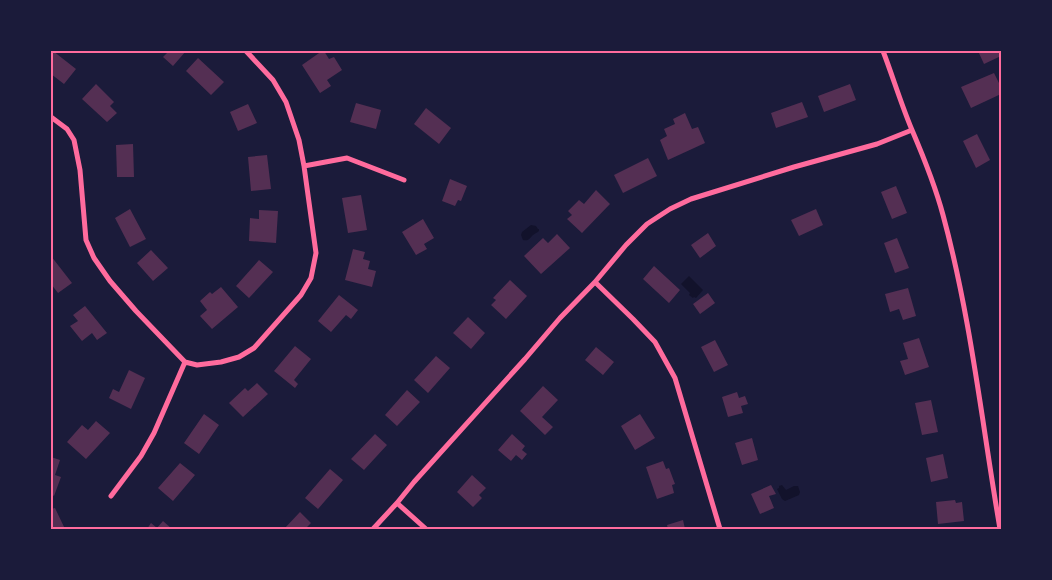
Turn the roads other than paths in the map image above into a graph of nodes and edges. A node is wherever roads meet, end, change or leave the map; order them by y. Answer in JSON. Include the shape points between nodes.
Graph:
{"nodes":[{"id":1,"x":246,"y":51,"type":"edge"},
{"id":2,"x":883,"y":51,"type":"edge"},
{"id":3,"x":51,"y":117,"type":"edge"},
{"id":4,"x":912,"y":130,"type":"junction"},
{"id":5,"x":304,"y":166,"type":"junction"},
{"id":6,"x":404,"y":180,"type":"dead end"},
{"id":7,"x":595,"y":282,"type":"junction"},
{"id":8,"x":185,"y":362,"type":"junction"},
{"id":9,"x":111,"y":496,"type":"dead end"},
{"id":10,"x":397,"y":503,"type":"junction"},
{"id":11,"x":373,"y":529,"type":"edge"},
{"id":12,"x":426,"y":529,"type":"edge"},
{"id":13,"x":720,"y":529,"type":"edge"},
{"id":14,"x":1000,"y":529,"type":"edge"}],
"edges":[{"from":1,"to":5,"type":"street","via":[[273,80],[286,102]]},
{"from":2,"to":4,"type":"street"},
{"from":3,"to":8,"type":"street","via":[[67,129],[74,140],[86,240],[94,258],[116,288]]},
{"from":4,"to":7,"type":"street","via":[[877,144],[691,199],[647,224]]},
{"from":4,"to":14,"type":"street","via":[[931,176],[956,267],[970,335]]},
{"from":5,"to":6,"type":"street","via":[[347,158]]},
{"from":5,"to":8,"type":"street","via":[[316,254],[310,278],[301,295],[254,348],[239,357],[197,365]]},
{"from":7,"to":10,"type":"street"},
{"from":7,"to":13,"type":"street","via":[[655,342],[675,378]]},
{"from":8,"to":9,"type":"street","via":[[154,433]]},
{"from":10,"to":11,"type":"street"},
{"from":10,"to":12,"type":"street"}]}
